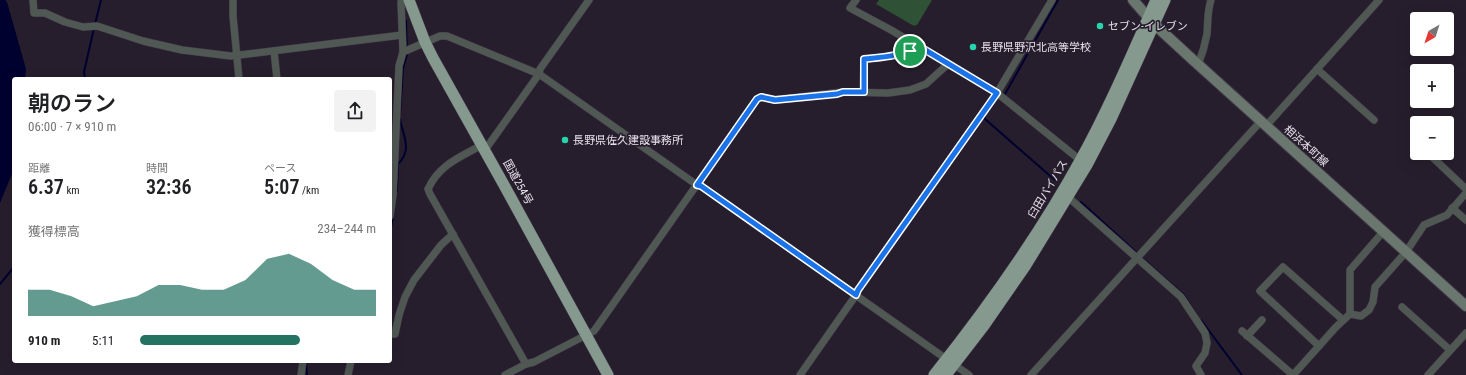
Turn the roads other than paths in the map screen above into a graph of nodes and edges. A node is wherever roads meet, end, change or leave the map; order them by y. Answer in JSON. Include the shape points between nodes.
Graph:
{"nodes":[{"id":1,"x":33,"y":0,"type":"edge"},
{"id":2,"x":233,"y":0,"type":"edge"},
{"id":3,"x":402,"y":0,"type":"edge"},
{"id":4,"x":409,"y":0,"type":"edge"},
{"id":5,"x":589,"y":0,"type":"edge"},
{"id":6,"x":856,"y":0,"type":"edge"},
{"id":7,"x":1052,"y":0,"type":"edge"},
{"id":8,"x":1133,"y":0,"type":"edge"},
{"id":9,"x":1156,"y":0,"type":"edge"},
{"id":10,"x":1165,"y":0,"type":"edge"},
{"id":11,"x":1210,"y":0,"type":"edge"},
{"id":12,"x":1379,"y":0,"type":"edge"},
{"id":13,"x":1151,"y":20,"type":"junction"},
{"id":14,"x":402,"y":34,"type":"junction"},
{"id":15,"x":425,"y":42,"type":"junction"},
{"id":16,"x":917,"y":45,"type":"junction"},
{"id":17,"x":274,"y":51,"type":"junction"},
{"id":18,"x":403,"y":52,"type":"junction"},
{"id":19,"x":238,"y":55,"type":"junction"},
{"id":20,"x":948,"y":64,"type":"junction"},
{"id":21,"x":1198,"y":65,"type":"junction"},
{"id":22,"x":1317,"y":69,"type":"junction"},
{"id":23,"x":539,"y":74,"type":"junction"},
{"id":24,"x":239,"y":77,"type":"edge"},
{"id":25,"x":277,"y":77,"type":"edge"},
{"id":26,"x":864,"y":92,"type":"junction"},
{"id":27,"x":997,"y":93,"type":"junction"},
{"id":28,"x":1374,"y":120,"type":"dead end"},
{"id":29,"x":1263,"y":124,"type":"junction"},
{"id":30,"x":483,"y":147,"type":"junction"},
{"id":31,"x":1080,"y":160,"type":"junction"},
{"id":32,"x":1435,"y":160,"type":"edge"},
{"id":33,"x":697,"y":185,"type":"junction"},
{"id":34,"x":1466,"y":189,"type":"edge"},
{"id":35,"x":1466,"y":193,"type":"edge"},
{"id":36,"x":1068,"y":197,"type":"junction"},
{"id":37,"x":392,"y":202,"type":"edge"},
{"id":38,"x":1452,"y":208,"type":"junction"},
{"id":39,"x":1466,"y":220,"type":"edge"},
{"id":40,"x":1383,"y":232,"type":"junction"},
{"id":41,"x":453,"y":234,"type":"junction"},
{"id":42,"x":1406,"y":252,"type":"junction"},
{"id":43,"x":1137,"y":258,"type":"junction"},
{"id":44,"x":856,"y":295,"type":"junction"},
{"id":45,"x":1466,"y":306,"type":"edge"},
{"id":46,"x":1402,"y":307,"type":"dead end"},
{"id":47,"x":1350,"y":314,"type":"junction"},
{"id":48,"x":1262,"y":320,"type":"dead end"},
{"id":49,"x":1343,"y":320,"type":"junction"},
{"id":50,"x":1466,"y":333,"type":"edge"},
{"id":51,"x":392,"y":334,"type":"edge"},
{"id":52,"x":585,"y":335,"type":"junction"},
{"id":53,"x":1319,"y":346,"type":"junction"},
{"id":54,"x":1450,"y":350,"type":"junction"},
{"id":55,"x":950,"y":362,"type":"junction"},
{"id":56,"x":303,"y":363,"type":"edge"},
{"id":57,"x":351,"y":363,"type":"edge"},
{"id":58,"x":526,"y":364,"type":"junction"},
{"id":59,"x":301,"y":375,"type":"edge"},
{"id":60,"x":348,"y":375,"type":"edge"},
{"id":61,"x":505,"y":375,"type":"edge"},
{"id":62,"x":608,"y":375,"type":"edge"},
{"id":63,"x":800,"y":375,"type":"edge"},
{"id":64,"x":934,"y":375,"type":"edge"},
{"id":65,"x":946,"y":375,"type":"edge"},
{"id":66,"x":969,"y":375,"type":"edge"},
{"id":67,"x":1031,"y":375,"type":"edge"},
{"id":68,"x":1201,"y":375,"type":"edge"},
{"id":69,"x":1293,"y":375,"type":"edge"},
{"id":70,"x":1428,"y":375,"type":"edge"}],
"edges":[{"from":1,"to":19,"type":"street","via":[[34,13],[45,13],[82,27],[94,27],[182,50]]},
{"from":2,"to":19,"type":"street"},
{"from":3,"to":14,"type":"street"},
{"from":4,"to":15,"type":"highway","name":"国道254号"},
{"from":5,"to":23,"type":"street"},
{"from":6,"to":16,"type":"street","via":[[850,8]]},
{"from":7,"to":27,"type":"street"},
{"from":8,"to":13,"type":"main road","name":"相浜本町線"},
{"from":9,"to":13,"type":"highway","name":"臼田バイパス"},
{"from":10,"to":13,"type":"highway","name":"臼田バイパス"},
{"from":11,"to":21,"type":"street","via":[[1204,50]]},
{"from":12,"to":22,"type":"street"},
{"from":13,"to":21,"type":"main road","name":"相浜本町線"},
{"from":13,"to":31,"type":"highway","name":"臼田バイパス"},
{"from":13,"to":36,"type":"highway","name":"臼田バイパス","via":[[1111,119]]},
{"from":14,"to":17,"type":"street"},
{"from":14,"to":18,"type":"street"},
{"from":15,"to":18,"type":"street"},
{"from":15,"to":23,"type":"street","via":[[447,36]]},
{"from":15,"to":30,"type":"highway","name":"国道254号"},
{"from":16,"to":20,"type":"street"},
{"from":16,"to":26,"type":"street","via":[[910,51],[899,54],[864,59]]},
{"from":17,"to":19,"type":"street"},
{"from":17,"to":25,"type":"street"},
{"from":18,"to":37,"type":"street","via":[[399,66]]},
{"from":19,"to":24,"type":"street"},
{"from":20,"to":26,"type":"street","via":[[926,84],[910,90],[888,93]]},
{"from":20,"to":27,"type":"street"},
{"from":21,"to":29,"type":"main road","name":"相浜本町線"},
{"from":22,"to":28,"type":"street"},
{"from":22,"to":29,"type":"street"},
{"from":23,"to":30,"type":"street"},
{"from":23,"to":33,"type":"street"},
{"from":26,"to":33,"type":"street","via":[[775,100],[761,97],[757,99]]},
{"from":27,"to":31,"type":"street"},
{"from":27,"to":44,"type":"street"},
{"from":29,"to":40,"type":"main road","name":"相浜本町線"},
{"from":29,"to":43,"type":"street"},
{"from":30,"to":41,"type":"street","via":[[444,167],[428,189]]},
{"from":30,"to":52,"type":"highway","name":"国道254号"},
{"from":31,"to":55,"type":"highway","name":"臼田バイパス","via":[[1019,260]]},
{"from":32,"to":34,"type":"street"},
{"from":33,"to":44,"type":"street"},
{"from":33,"to":52,"type":"street","via":[[594,330]]},
{"from":35,"to":38,"type":"street"},
{"from":36,"to":43,"type":"street"},
{"from":36,"to":55,"type":"highway","name":"臼田バイパス","via":[[983,328]]},
{"from":38,"to":39,"type":"street"},
{"from":38,"to":42,"type":"street","via":[[1447,215],[1424,225]]},
{"from":40,"to":42,"type":"main road","name":"相浜本町線"},
{"from":40,"to":47,"type":"street","via":[[1350,270]]},
{"from":41,"to":51,"type":"street","via":[[441,245],[414,280],[405,297],[395,334]]},
{"from":41,"to":58,"type":"street"},
{"from":42,"to":45,"type":"main road","name":"相浜本町線"},
{"from":42,"to":47,"type":"street","via":[[1375,288],[1369,310],[1361,316]]},
{"from":43,"to":67,"type":"street"},
{"from":43,"to":68,"type":"street","via":[[1181,297],[1205,333],[1205,353],[1196,366]]},
{"from":44,"to":55,"type":"street"},
{"from":44,"to":63,"type":"street"},
{"from":46,"to":54,"type":"street","via":[[1406,315]]},
{"from":47,"to":49,"type":"street"},
{"from":48,"to":69,"type":"street","via":[[1245,334]]},
{"from":49,"to":53,"type":"street"},
{"from":49,"to":53,"type":"street","via":[[1283,267],[1260,291]]},
{"from":50,"to":54,"type":"street"},
{"from":52,"to":58,"type":"street"},
{"from":52,"to":62,"type":"highway","name":"国道254号"},
{"from":53,"to":69,"type":"street"},
{"from":54,"to":70,"type":"street"},
{"from":55,"to":64,"type":"highway","name":"臼田バイパス"},
{"from":55,"to":65,"type":"highway","name":"臼田バイパス"},
{"from":55,"to":66,"type":"street"},
{"from":56,"to":59,"type":"street"},
{"from":57,"to":60,"type":"street"},
{"from":58,"to":61,"type":"street"}]}
